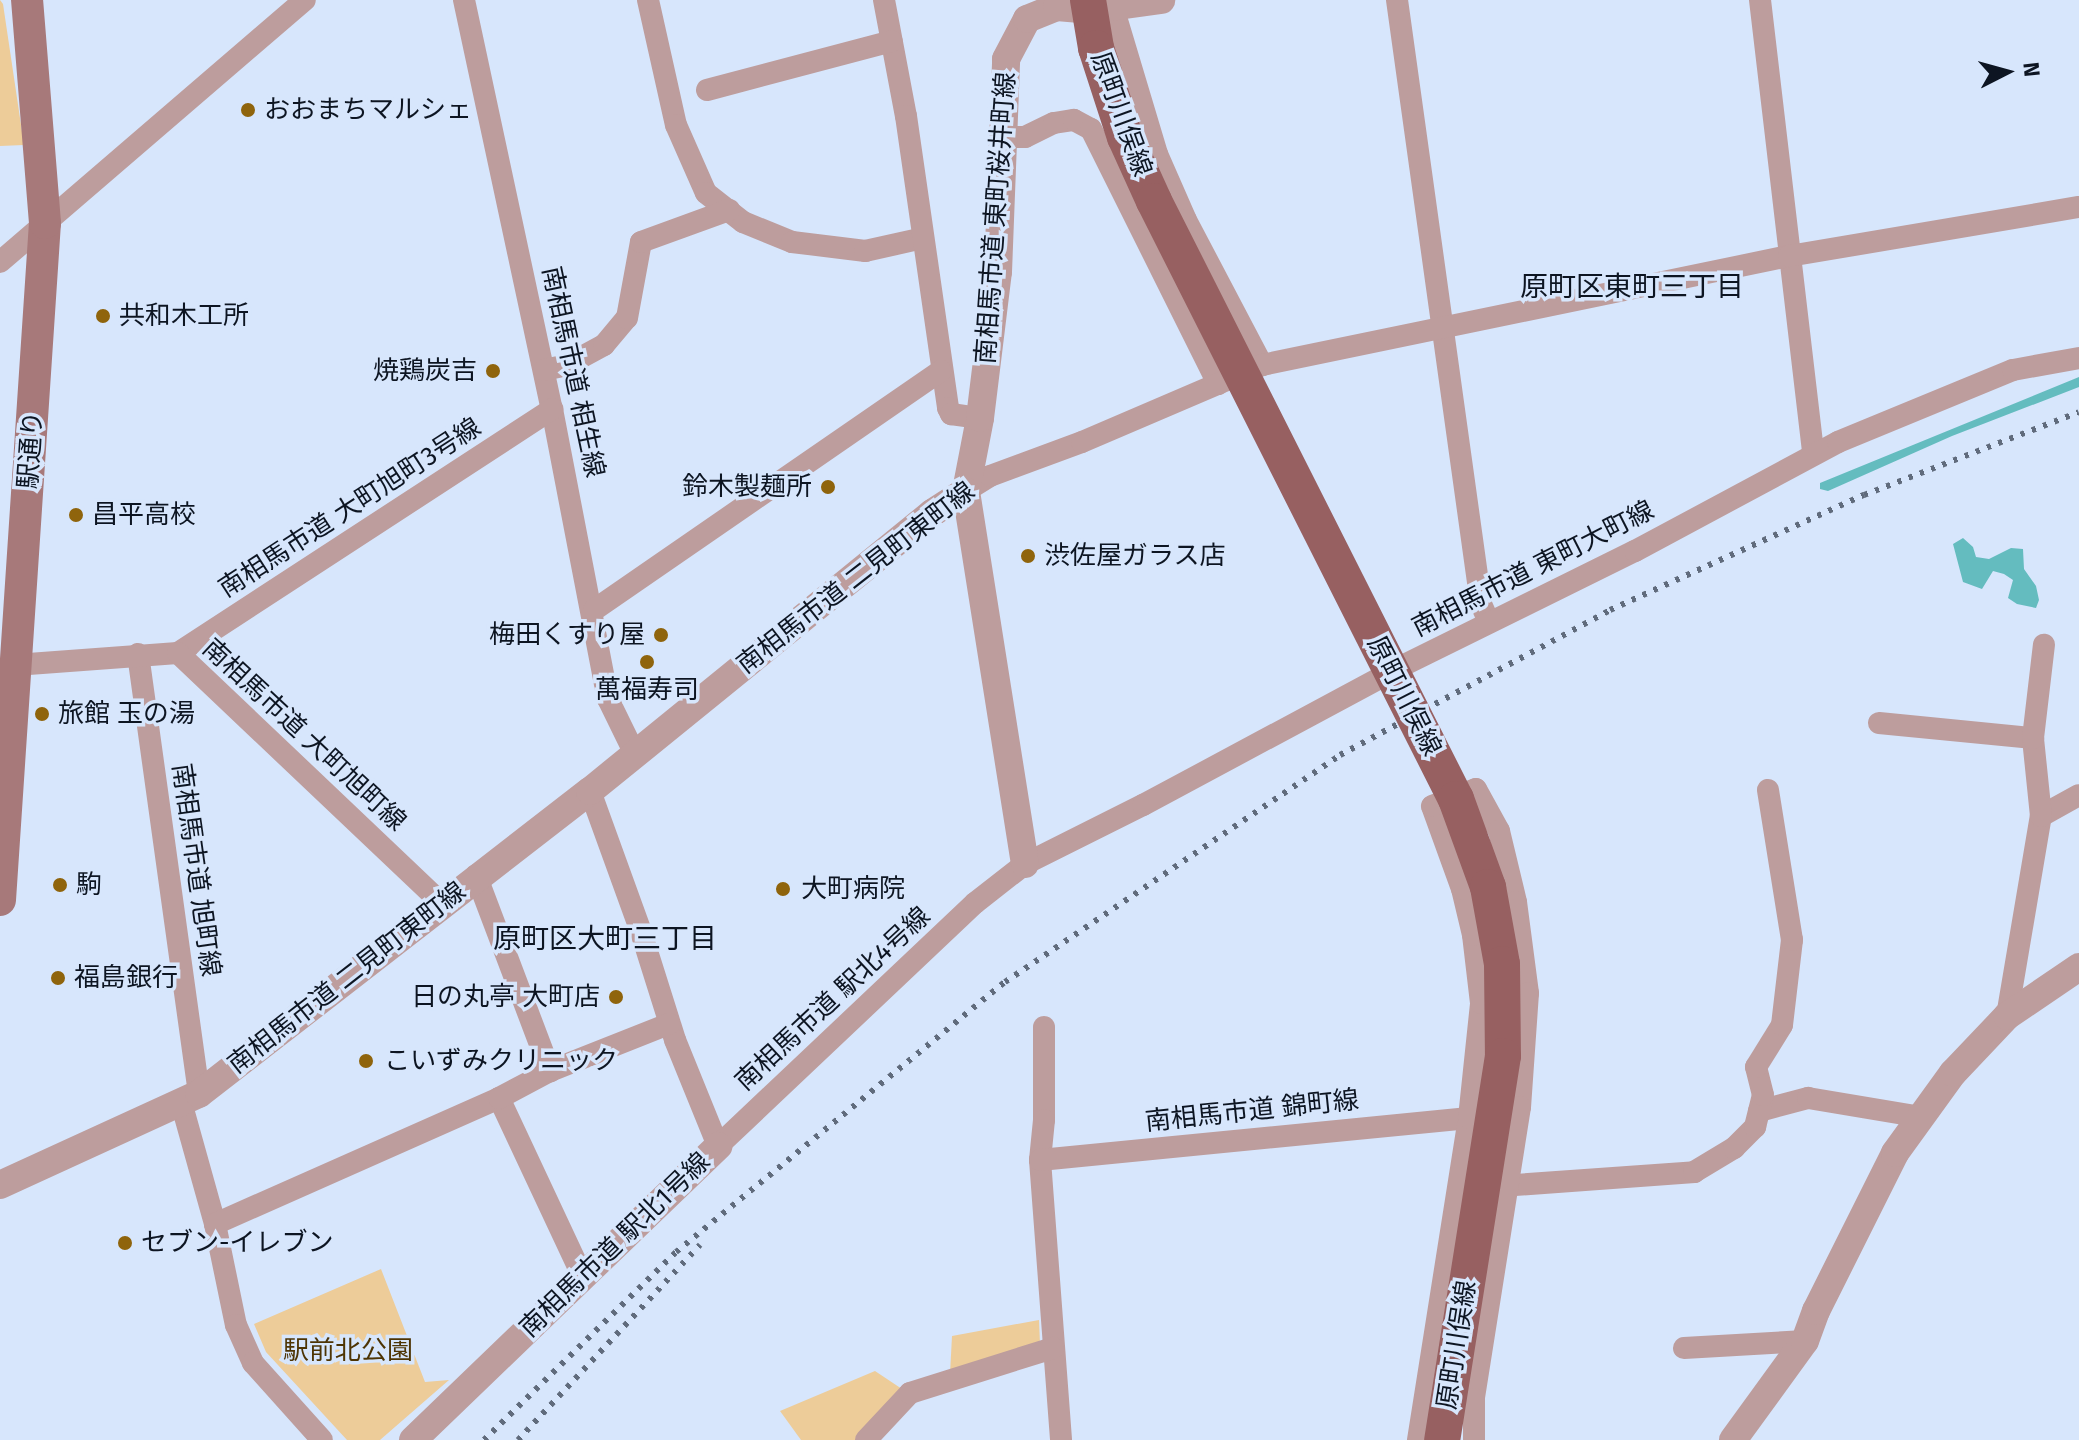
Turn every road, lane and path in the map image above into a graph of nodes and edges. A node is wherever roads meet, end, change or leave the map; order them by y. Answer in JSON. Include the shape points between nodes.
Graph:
{"nodes":[{"id":1,"x":27,"y":0,"type":"edge"},
{"id":2,"x":305,"y":0,"type":"edge"},
{"id":3,"x":464,"y":0,"type":"edge"},
{"id":4,"x":648,"y":0,"type":"edge"},
{"id":5,"x":884,"y":0,"type":"edge"},
{"id":6,"x":1161,"y":0,"type":"edge"},
{"id":7,"x":1397,"y":0,"type":"edge"},
{"id":8,"x":1760,"y":0,"type":"edge"},
{"id":9,"x":1096,"y":6,"type":"edge"},
{"id":10,"x":892,"y":41,"type":"junction"},
{"id":11,"x":707,"y":90,"type":"dead end"},
{"id":12,"x":1003,"y":137,"type":"junction"},
{"id":13,"x":2079,"y":207,"type":"edge"},
{"id":14,"x":729,"y":210,"type":"junction"},
{"id":15,"x":45,"y":223,"type":"junction"},
{"id":16,"x":923,"y":238,"type":"junction"},
{"id":17,"x":1789,"y":256,"type":"junction"},
{"id":18,"x":0,"y":262,"type":"edge"},
{"id":19,"x":1441,"y":326,"type":"junction"},
{"id":20,"x":2079,"y":358,"type":"edge"},
{"id":21,"x":544,"y":370,"type":"junction"},
{"id":22,"x":941,"y":371,"type":"junction"},
{"id":23,"x":1240,"y":374,"type":"junction"},
{"id":24,"x":552,"y":409,"type":"junction"},
{"id":25,"x":980,"y":418,"type":"junction"},
{"id":26,"x":1813,"y":454,"type":"junction"},
{"id":27,"x":966,"y":491,"type":"junction"},
{"id":28,"x":594,"y":610,"type":"junction"},
{"id":29,"x":1489,"y":622,"type":"junction"},
{"id":30,"x":2044,"y":645,"type":"dead end"},
{"id":31,"x":178,"y":653,"type":"junction"},
{"id":32,"x":138,"y":654,"type":"junction"},
{"id":33,"x":15,"y":665,"type":"junction"},
{"id":34,"x":1391,"y":672,"type":"junction"},
{"id":35,"x":7,"y":698,"type":"edge"},
{"id":36,"x":1879,"y":723,"type":"dead end"},
{"id":37,"x":2033,"y":738,"type":"junction"},
{"id":38,"x":634,"y":752,"type":"junction"},
{"id":39,"x":1768,"y":790,"type":"dead end"},
{"id":40,"x":590,"y":791,"type":"junction"},
{"id":41,"x":2079,"y":795,"type":"edge"},
{"id":42,"x":2041,"y":816,"type":"junction"},
{"id":43,"x":1025,"y":864,"type":"junction"},
{"id":44,"x":476,"y":875,"type":"junction"},
{"id":45,"x":0,"y":900,"type":"edge"},
{"id":46,"x":441,"y":903,"type":"junction"},
{"id":47,"x":2079,"y":967,"type":"edge"},
{"id":48,"x":2007,"y":1016,"type":"junction"},
{"id":49,"x":669,"y":1024,"type":"junction"},
{"id":50,"x":1044,"y":1027,"type":"dead end"},
{"id":51,"x":550,"y":1071,"type":"junction"},
{"id":52,"x":190,"y":1098,"type":"junction"},
{"id":53,"x":499,"y":1098,"type":"junction"},
{"id":54,"x":1759,"y":1111,"type":"junction"},
{"id":55,"x":1921,"y":1117,"type":"junction"},
{"id":56,"x":1469,"y":1118,"type":"junction"},
{"id":57,"x":718,"y":1146,"type":"junction"},
{"id":58,"x":1040,"y":1160,"type":"junction"},
{"id":59,"x":0,"y":1185,"type":"edge"},
{"id":60,"x":1506,"y":1186,"type":"junction"},
{"id":61,"x":215,"y":1224,"type":"junction"},
{"id":62,"x":583,"y":1277,"type":"junction"},
{"id":63,"x":1805,"y":1341,"type":"junction"},
{"id":64,"x":1053,"y":1348,"type":"junction"},
{"id":65,"x":1684,"y":1348,"type":"dead end"},
{"id":66,"x":322,"y":1440,"type":"edge"},
{"id":67,"x":413,"y":1440,"type":"edge"},
{"id":68,"x":866,"y":1440,"type":"edge"},
{"id":69,"x":1061,"y":1440,"type":"edge"},
{"id":70,"x":1418,"y":1440,"type":"edge"},
{"id":71,"x":1442,"y":1440,"type":"edge"},
{"id":72,"x":1474,"y":1440,"type":"edge"},
{"id":73,"x":1733,"y":1440,"type":"edge"}],
"edges":[{"from":1,"to":15,"type":"main road","name":"駅通り"},
{"from":2,"to":15,"type":"street"},
{"from":3,"to":21,"type":"street","name":"南相馬市道 相生線"},
{"from":4,"to":14,"type":"street","via":[[676,125],[706,193]]},
{"from":5,"to":10,"type":"street"},
{"from":6,"to":9,"type":"street","name":"南相馬市道 東町桜井町線"},
{"from":7,"to":19,"type":"street"},
{"from":8,"to":17,"type":"street"},
{"from":9,"to":12,"type":"street","name":"南相馬市道 東町桜井町線","via":[[1057,7],[1027,19],[1006,59]]},
{"from":9,"to":23,"type":"street","via":[[1186,220]]},
{"from":9,"to":71,"type":"main road","name":"原町川俣線","bridge":true,"via":[[1096,48],[1125,137],[1456,799],[1488,887],[1502,964],[1503,1056]]},
{"from":10,"to":11,"type":"street"},
{"from":10,"to":16,"type":"street"},
{"from":12,"to":23,"type":"street","via":[[1025,137],[1074,120],[1091,129]]},
{"from":12,"to":25,"type":"street","name":"南相馬市道 東町桜井町線","via":[[998,272]]},
{"from":13,"to":17,"type":"street","name":"南相馬市道 二見町東町線"},
{"from":14,"to":16,"type":"street","via":[[743,222],[792,242],[865,251]]},
{"from":14,"to":21,"type":"street","via":[[641,242],[627,318],[604,345],[567,365]]},
{"from":15,"to":18,"type":"street"},
{"from":15,"to":33,"type":"main road","name":"駅通り"},
{"from":16,"to":22,"type":"street"},
{"from":17,"to":19,"type":"street","name":"南相馬市道 二見町東町線"},
{"from":17,"to":26,"type":"street"},
{"from":19,"to":23,"type":"street","name":"南相馬市道 二見町東町線"},
{"from":19,"to":29,"type":"street","via":[[1481,604]]},
{"from":20,"to":26,"type":"street","name":"南相馬市道 東町大町線","via":[[2013,370]]},
{"from":21,"to":24,"type":"street","name":"南相馬市道 相生線"},
{"from":22,"to":25,"type":"street","via":[[951,414]]},
{"from":22,"to":28,"type":"street"},
{"from":23,"to":27,"type":"street","name":"南相馬市道 二見町東町線","via":[[990,476]]},
{"from":23,"to":34,"type":"street"},
{"from":24,"to":28,"type":"street","name":"南相馬市道 相生線"},
{"from":24,"to":31,"type":"street","name":"南相馬市道 大町旭町3号線"},
{"from":25,"to":27,"type":"street","name":"南相馬市道 東町桜井町線"},
{"from":26,"to":29,"type":"street","name":"南相馬市道 東町大町線","via":[[1649,544]]},
{"from":27,"to":38,"type":"street","name":"南相馬市道 二見町東町線"},
{"from":27,"to":43,"type":"street","name":"南相馬市道 東町桜井町線"},
{"from":28,"to":38,"type":"street","name":"南相馬市道 相生線","via":[[608,699]]},
{"from":29,"to":34,"type":"street","name":"南相馬市道 東町大町線"},
{"from":30,"to":37,"type":"street"},
{"from":31,"to":32,"type":"street","name":"南相馬市道 大町旭町線"},
{"from":31,"to":46,"type":"street","name":"南相馬市道 大町旭町線"},
{"from":32,"to":33,"type":"street","name":"南相馬市道 大町旭町線"},
{"from":32,"to":52,"type":"street","name":"南相馬市道 旭町線"},
{"from":33,"to":35,"type":"main road","name":"駅通り"},
{"from":34,"to":43,"type":"street","name":"南相馬市道 東町大町線"},
{"from":35,"to":45,"type":"main road","name":"駅通り"},
{"from":36,"to":37,"type":"street"},
{"from":37,"to":42,"type":"street"},
{"from":38,"to":40,"type":"street","name":"南相馬市道 二見町東町線"},
{"from":39,"to":54,"type":"street","via":[[1792,940],[1782,1025],[1756,1067],[1763,1095]]},
{"from":40,"to":44,"type":"street","name":"南相馬市道 二見町東町線"},
{"from":40,"to":49,"type":"street","name":"南相馬市道 駅北1号線"},
{"from":41,"to":42,"type":"street"},
{"from":42,"to":48,"type":"street"},
{"from":43,"to":57,"type":"street","name":"南相馬市道 駅北4号線","via":[[975,903]]},
{"from":44,"to":46,"type":"street","name":"南相馬市道 二見町東町線"},
{"from":44,"to":51,"type":"street"},
{"from":46,"to":52,"type":"street","name":"南相馬市道 二見町東町線"},
{"from":47,"to":48,"type":"street"},
{"from":48,"to":55,"type":"street","via":[[1953,1073]]},
{"from":49,"to":51,"type":"street"},
{"from":49,"to":57,"type":"street","name":"南相馬市道 駅北1号線"},
{"from":50,"to":58,"type":"street"},
{"from":51,"to":53,"type":"street"},
{"from":52,"to":59,"type":"street","name":"南相馬市道 二見町東町線"},
{"from":52,"to":61,"type":"street","name":"南相馬市道 旭町線"},
{"from":53,"to":61,"type":"street"},
{"from":53,"to":62,"type":"street"},
{"from":54,"to":55,"type":"street","via":[[1808,1098]]},
{"from":54,"to":60,"type":"street","via":[[1755,1127],[1734,1148],[1694,1172]]},
{"from":55,"to":63,"type":"street","via":[[1895,1153]]},
{"from":56,"to":58,"type":"street","name":"南相馬市道 錦町線"},
{"from":56,"to":60,"type":"street","via":[[1481,1003],[1473,935],[1432,806],[1476,789],[1499,831],[1516,902],[1528,993],[1527,1043]]},
{"from":56,"to":70,"type":"street"},
{"from":57,"to":62,"type":"street","name":"南相馬市道 駅北1号線"},
{"from":58,"to":64,"type":"street"},
{"from":60,"to":72,"type":"street","via":[[1474,1399]]},
{"from":61,"to":66,"type":"street","name":"南相馬市道 旭町線","via":[[236,1325],[253,1363]]},
{"from":62,"to":67,"type":"street","name":"南相馬市道 駅北1号線"},
{"from":63,"to":65,"type":"street"},
{"from":63,"to":73,"type":"street"},
{"from":64,"to":68,"type":"street","via":[[910,1393]]},
{"from":64,"to":69,"type":"street"}]}
